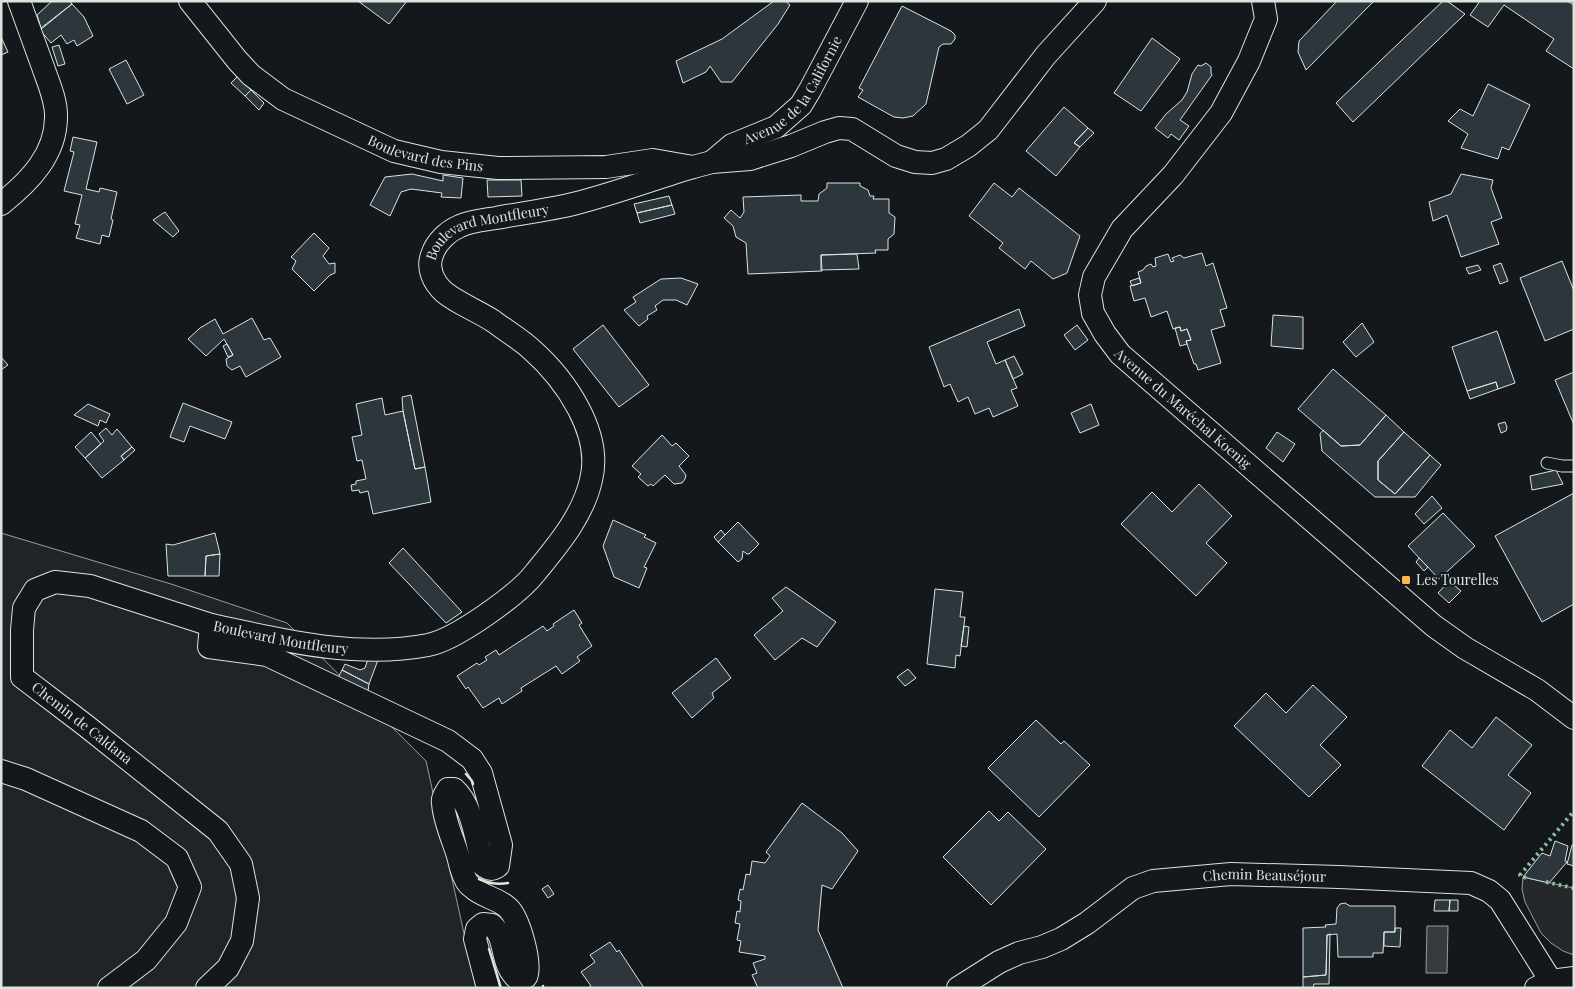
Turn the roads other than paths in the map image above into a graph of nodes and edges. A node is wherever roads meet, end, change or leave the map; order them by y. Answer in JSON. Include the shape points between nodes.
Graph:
{"nodes":[{"id":1,"x":19,"y":1,"type":"edge"},
{"id":2,"x":190,"y":1,"type":"edge"},
{"id":3,"x":857,"y":1,"type":"edge"},
{"id":4,"x":1095,"y":1,"type":"edge"},
{"id":5,"x":1263,"y":1,"type":"edge"},
{"id":6,"x":702,"y":164,"type":"junction"},
{"id":7,"x":1,"y":204,"type":"edge"},
{"id":8,"x":1547,"y":462,"type":"dead end"},
{"id":9,"x":1574,"y":466,"type":"edge"},
{"id":10,"x":212,"y":624,"type":"junction"},
{"id":11,"x":1574,"y":718,"type":"edge"},
{"id":12,"x":1,"y":771,"type":"edge"},
{"id":13,"x":1574,"y":978,"type":"edge"},
{"id":14,"x":1543,"y":984,"type":"edge"},
{"id":15,"x":109,"y":988,"type":"edge"},
{"id":16,"x":208,"y":988,"type":"edge"},
{"id":17,"x":488,"y":988,"type":"edge"},
{"id":18,"x":958,"y":988,"type":"edge"}],
"edges":[{"from":1,"to":7,"type":"street","via":[[51,89],[56,115],[48,152],[35,173]]},
{"from":2,"to":6,"type":"street","name":"Boulevard des Pins","via":[[237,60],[266,87],[283,99],[394,151],[441,162],[498,168],[606,167],[653,160]]},
{"from":3,"to":6,"type":"street","name":"Avenue de la Californie","via":[[801,105],[776,126],[732,145]]},
{"from":4,"to":6,"type":"street","via":[[1046,55],[988,130],[946,159],[932,164],[915,162],[896,156],[852,129],[839,128],[750,159]]},
{"from":5,"to":11,"type":"street","name":"Avenue du Maréchal Koenig","via":[[1266,19],[1249,61],[1221,113],[1172,175],[1122,229],[1094,277],[1090,295],[1094,313],[1120,354],[1434,626],[1537,690]]},
{"from":6,"to":10,"type":"street","name":"Boulevard Montfleury","via":[[573,204],[460,226],[437,243],[431,256],[430,269],[445,293],[530,348],[557,376],[578,408],[589,434],[594,462],[586,498],[532,578],[456,635],[408,649],[378,651],[330,647]]},
{"from":8,"to":9,"type":"lane"},
{"from":10,"to":16,"type":"street","name":"Chemin de Caldana","via":[[90,586],[55,582],[36,590],[24,608],[22,630],[22,677],[218,831],[241,864],[248,898],[242,942],[228,968]]},
{"from":10,"to":17,"type":"street","name":"Boulevard Montfleury","via":[[209,647],[267,655],[448,741],[472,759],[481,773],[501,845],[498,866],[488,869],[483,865],[462,796],[454,789],[448,789],[442,802],[464,878],[471,887],[510,909],[516,920],[529,971],[519,980],[513,975],[498,930],[484,924],[477,929],[475,939]]},
{"from":12,"to":15,"type":"street","via":[[141,831],[176,858],[190,887],[176,922],[146,960]]},
{"from":13,"to":14,"type":"street"},
{"from":14,"to":18,"type":"street","name":"Chemin Beauséjour","via":[[1500,900],[1490,891],[1471,883],[1231,874],[1153,881],[1133,888],[1061,939],[999,962]]}]}
